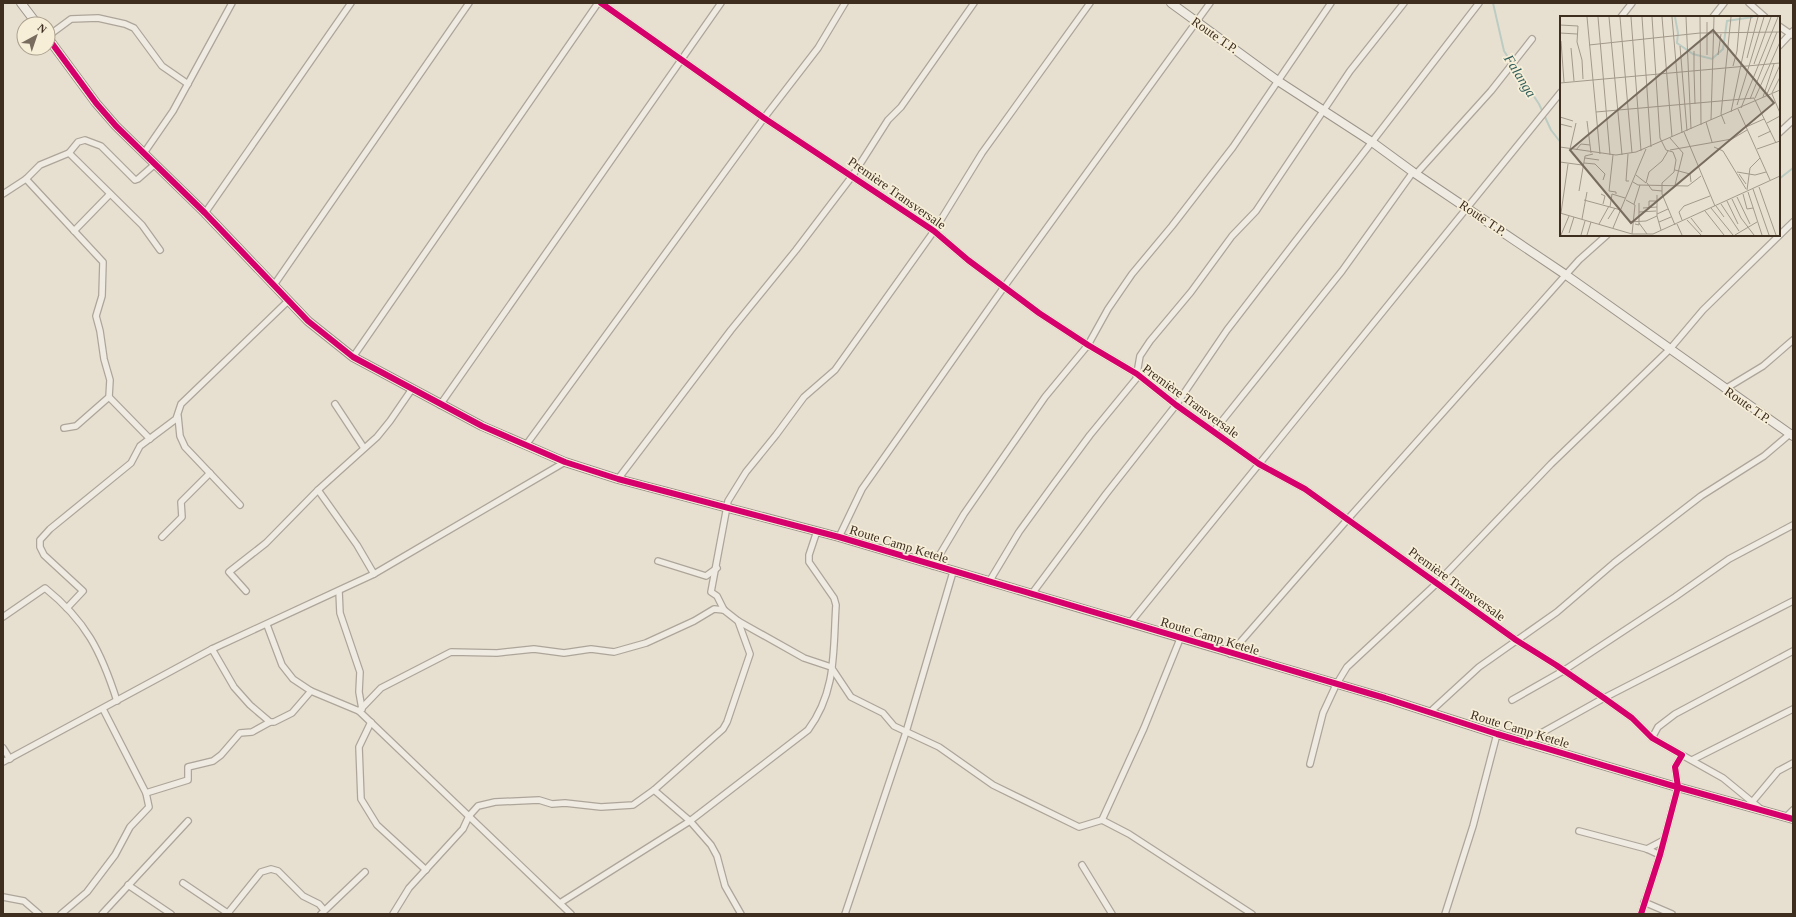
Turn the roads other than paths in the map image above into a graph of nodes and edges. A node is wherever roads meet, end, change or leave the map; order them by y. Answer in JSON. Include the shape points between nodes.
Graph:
{"nodes":[{"id":1,"x":21,"y":3,"type":"edge"},
{"id":2,"x":232,"y":3,"type":"edge"},
{"id":3,"x":351,"y":3,"type":"edge"},
{"id":4,"x":469,"y":3,"type":"edge"},
{"id":5,"x":598,"y":3,"type":"edge"},
{"id":6,"x":601,"y":3,"type":"edge"},
{"id":7,"x":721,"y":3,"type":"edge"},
{"id":8,"x":845,"y":3,"type":"edge"},
{"id":9,"x":974,"y":3,"type":"edge"},
{"id":10,"x":1090,"y":3,"type":"edge"},
{"id":11,"x":1171,"y":3,"type":"edge"},
{"id":12,"x":1210,"y":3,"type":"edge"},
{"id":13,"x":1331,"y":3,"type":"edge"},
{"id":14,"x":1404,"y":3,"type":"edge"},
{"id":15,"x":1479,"y":3,"type":"edge"},
{"id":16,"x":1632,"y":3,"type":"edge"},
{"id":17,"x":1724,"y":3,"type":"edge"},
{"id":18,"x":1749,"y":3,"type":"edge"},
{"id":19,"x":31,"y":16,"type":"edge"},
{"id":20,"x":1622,"y":16,"type":"edge"},
{"id":21,"x":1714,"y":16,"type":"edge"},
{"id":22,"x":1764,"y":16,"type":"edge"},
{"id":23,"x":1196,"y":22,"type":"junction"},
{"id":24,"x":1780,"y":27,"type":"edge"},
{"id":25,"x":56,"y":31,"type":"edge"},
{"id":26,"x":1792,"y":34,"type":"edge"},
{"id":27,"x":1532,"y":39,"type":"dead end"},
{"id":28,"x":1780,"y":45,"type":"edge"},
{"id":29,"x":56,"y":48,"type":"edge"},
{"id":30,"x":682,"y":59,"type":"junction"},
{"id":31,"x":1278,"y":81,"type":"junction"},
{"id":32,"x":188,"y":84,"type":"junction"},
{"id":33,"x":1560,"y":93,"type":"edge"},
{"id":34,"x":1324,"y":111,"type":"junction"},
{"id":35,"x":764,"y":118,"type":"junction"},
{"id":36,"x":1793,"y":120,"type":"edge"},
{"id":37,"x":1780,"y":132,"type":"edge"},
{"id":38,"x":1372,"y":142,"type":"junction"},
{"id":39,"x":69,"y":153,"type":"junction"},
{"id":40,"x":144,"y":153,"type":"junction"},
{"id":41,"x":154,"y":165,"type":"junction"},
{"id":42,"x":1415,"y":173,"type":"junction"},
{"id":43,"x":853,"y":175,"type":"junction"},
{"id":44,"x":26,"y":179,"type":"junction"},
{"id":45,"x":4,"y":193,"type":"edge"},
{"id":46,"x":110,"y":194,"type":"junction"},
{"id":47,"x":1467,"y":208,"type":"junction"},
{"id":48,"x":205,"y":213,"type":"junction"},
{"id":49,"x":1793,"y":222,"type":"edge"},
{"id":50,"x":74,"y":231,"type":"junction"},
{"id":51,"x":934,"y":231,"type":"junction"},
{"id":52,"x":1780,"y":235,"type":"edge"},
{"id":53,"x":1606,"y":236,"type":"edge"},
{"id":54,"x":1779,"y":236,"type":"edge"},
{"id":55,"x":160,"y":250,"type":"dead end"},
{"id":56,"x":1566,"y":275,"type":"junction"},
{"id":57,"x":274,"y":285,"type":"junction"},
{"id":58,"x":1004,"y":287,"type":"junction"},
{"id":59,"x":288,"y":300,"type":"junction"},
{"id":60,"x":1793,"y":340,"type":"edge"},
{"id":61,"x":1088,"y":346,"type":"junction"},
{"id":62,"x":1670,"y":349,"type":"junction"},
{"id":63,"x":353,"y":357,"type":"junction"},
{"id":64,"x":1137,"y":374,"type":"junction"},
{"id":65,"x":412,"y":389,"type":"junction"},
{"id":66,"x":1725,"y":389,"type":"junction"},
{"id":67,"x":109,"y":397,"type":"junction"},
{"id":68,"x":335,"y":404,"type":"dead end"},
{"id":69,"x":440,"y":405,"type":"junction"},
{"id":70,"x":1176,"y":405,"type":"junction"},
{"id":71,"x":178,"y":416,"type":"junction"},
{"id":72,"x":64,"y":428,"type":"dead end"},
{"id":73,"x":1214,"y":431,"type":"junction"},
{"id":74,"x":1792,"y":434,"type":"edge"},
{"id":75,"x":150,"y":438,"type":"junction"},
{"id":76,"x":526,"y":445,"type":"junction"},
{"id":77,"x":364,"y":448,"type":"junction"},
{"id":78,"x":565,"y":462,"type":"junction"},
{"id":79,"x":1259,"y":464,"type":"junction"},
{"id":80,"x":210,"y":473,"type":"junction"},
{"id":81,"x":618,"y":479,"type":"junction"},
{"id":82,"x":318,"y":490,"type":"junction"},
{"id":83,"x":240,"y":505,"type":"dead end"},
{"id":84,"x":727,"y":508,"type":"junction"},
{"id":85,"x":1347,"y":520,"type":"junction"},
{"id":86,"x":1793,"y":525,"type":"edge"},
{"id":87,"x":817,"y":531,"type":"junction"},
{"id":88,"x":162,"y":537,"type":"dead end"},
{"id":89,"x":839,"y":537,"type":"junction"},
{"id":90,"x":658,"y":561,"type":"dead end"},
{"id":91,"x":933,"y":566,"type":"junction"},
{"id":92,"x":717,"y":568,"type":"junction"},
{"id":93,"x":953,"y":572,"type":"junction"},
{"id":94,"x":374,"y":574,"type":"junction"},
{"id":95,"x":989,"y":582,"type":"junction"},
{"id":96,"x":1436,"y":584,"type":"junction"},
{"id":97,"x":246,"y":591,"type":"dead end"},
{"id":98,"x":339,"y":591,"type":"junction"},
{"id":99,"x":1031,"y":595,"type":"junction"},
{"id":100,"x":1793,"y":601,"type":"edge"},
{"id":101,"x":67,"y":608,"type":"junction"},
{"id":102,"x":724,"y":610,"type":"junction"},
{"id":103,"x":3,"y":617,"type":"edge"},
{"id":104,"x":738,"y":621,"type":"junction"},
{"id":105,"x":1130,"y":623,"type":"junction"},
{"id":106,"x":266,"y":625,"type":"junction"},
{"id":107,"x":1180,"y":639,"type":"junction"},
{"id":108,"x":1516,"y":640,"type":"junction"},
{"id":109,"x":212,"y":649,"type":"junction"},
{"id":110,"x":1793,"y":651,"type":"edge"},
{"id":111,"x":1230,"y":654,"type":"junction"},
{"id":112,"x":832,"y":667,"type":"junction"},
{"id":113,"x":1564,"y":671,"type":"junction"},
{"id":114,"x":1336,"y":685,"type":"junction"},
{"id":115,"x":311,"y":690,"type":"junction"},
{"id":116,"x":1604,"y":698,"type":"junction"},
{"id":117,"x":1512,"y":700,"type":"dead end"},
{"id":118,"x":117,"y":701,"type":"junction"},
{"id":119,"x":103,"y":709,"type":"junction"},
{"id":120,"x":1793,"y":709,"type":"edge"},
{"id":121,"x":360,"y":710,"type":"junction"},
{"id":122,"x":1430,"y":712,"type":"junction"},
{"id":123,"x":270,"y":722,"type":"junction"},
{"id":124,"x":371,"y":722,"type":"junction"},
{"id":125,"x":906,"y":732,"type":"junction"},
{"id":126,"x":1497,"y":734,"type":"junction"},
{"id":127,"x":1652,"y":738,"type":"junction"},
{"id":128,"x":1525,"y":742,"type":"junction"},
{"id":129,"x":3,"y":748,"type":"edge"},
{"id":130,"x":1682,"y":755,"type":"junction"},
{"id":131,"x":10,"y":759,"type":"junction"},
{"id":132,"x":1692,"y":760,"type":"junction"},
{"id":133,"x":3,"y":762,"type":"edge"},
{"id":134,"x":1793,"y":763,"type":"edge"},
{"id":135,"x":1310,"y":764,"type":"dead end"},
{"id":136,"x":1678,"y":787,"type":"junction"},
{"id":137,"x":654,"y":790,"type":"junction"},
{"id":138,"x":146,"y":794,"type":"junction"},
{"id":139,"x":1753,"y":801,"type":"junction"},
{"id":140,"x":1762,"y":810,"type":"junction"},
{"id":141,"x":1793,"y":810,"type":"edge"},
{"id":142,"x":469,"y":816,"type":"junction"},
{"id":143,"x":1790,"y":818,"type":"edge"},
{"id":144,"x":1102,"y":820,"type":"junction"},
{"id":145,"x":188,"y":821,"type":"dead end"},
{"id":146,"x":690,"y":821,"type":"junction"},
{"id":147,"x":1579,"y":831,"type":"dead end"},
{"id":148,"x":1664,"y":840,"type":"junction"},
{"id":149,"x":1647,"y":849,"type":"junction"},
{"id":150,"x":1660,"y":855,"type":"junction"},
{"id":151,"x":1082,"y":865,"type":"dead end"},
{"id":152,"x":426,"y":870,"type":"junction"},
{"id":153,"x":365,"y":872,"type":"dead end"},
{"id":154,"x":184,"y":883,"type":"dead end"},
{"id":155,"x":128,"y":885,"type":"junction"},
{"id":156,"x":3,"y":897,"type":"edge"},
{"id":157,"x":1644,"y":902,"type":"junction"},
{"id":158,"x":560,"y":903,"type":"junction"},
{"id":159,"x":323,"y":912,"type":"edge"},
{"id":160,"x":39,"y":914,"type":"edge"},
{"id":161,"x":61,"y":914,"type":"edge"},
{"id":162,"x":102,"y":914,"type":"edge"},
{"id":163,"x":171,"y":914,"type":"edge"},
{"id":164,"x":228,"y":914,"type":"edge"},
{"id":165,"x":393,"y":914,"type":"edge"},
{"id":166,"x":571,"y":914,"type":"edge"},
{"id":167,"x":741,"y":914,"type":"edge"},
{"id":168,"x":845,"y":914,"type":"edge"},
{"id":169,"x":1112,"y":914,"type":"edge"},
{"id":170,"x":1252,"y":914,"type":"edge"},
{"id":171,"x":1445,"y":914,"type":"edge"},
{"id":172,"x":1641,"y":914,"type":"edge"},
{"id":173,"x":1672,"y":914,"type":"edge"}],
"edges":[{"from":1,"to":19,"type":"street"},
{"from":2,"to":32,"type":"street"},
{"from":3,"to":48,"type":"street"},
{"from":4,"to":57,"type":"street"},
{"from":5,"to":63,"type":"street"},
{"from":6,"to":30,"type":"street","name":"Première Transversale"},
{"from":7,"to":30,"type":"street"},
{"from":8,"to":35,"type":"street","via":[[818,48]]},
{"from":9,"to":43,"type":"street","via":[[901,106],[888,120]]},
{"from":10,"to":51,"type":"street","via":[[982,153]]},
{"from":11,"to":23,"type":"street","name":"Route T.P."},
{"from":12,"to":23,"type":"street"},
{"from":13,"to":31,"type":"street"},
{"from":14,"to":34,"type":"street","via":[[1350,71]]},
{"from":15,"to":38,"type":"street"},
{"from":16,"to":20,"type":"street"},
{"from":17,"to":21,"type":"street"},
{"from":18,"to":22,"type":"street"},
{"from":23,"to":31,"type":"street","name":"Route T.P."},
{"from":23,"to":58,"type":"street"},
{"from":24,"to":26,"type":"street"},
{"from":25,"to":32,"type":"street","via":[[71,19],[98,18],[125,24],[134,28],[162,66]]},
{"from":26,"to":28,"type":"street"},
{"from":27,"to":42,"type":"street","via":[[1491,91]]},
{"from":29,"to":40,"type":"street","name":"Route Camp Ketele","via":[[96,103]]},
{"from":30,"to":35,"type":"street","name":"Première Transversale"},
{"from":30,"to":69,"type":"street"},
{"from":31,"to":34,"type":"street","name":"Route T.P."},
{"from":31,"to":61,"type":"street","via":[[1233,147],[1132,274],[1108,309]]},
{"from":32,"to":40,"type":"street"},
{"from":33,"to":47,"type":"street"},
{"from":34,"to":38,"type":"street","name":"Route T.P."},
{"from":34,"to":64,"type":"street","via":[[1256,211],[1232,236],[1192,292],[1150,341],[1140,356]]},
{"from":35,"to":43,"type":"street","name":"Première Transversale"},
{"from":35,"to":76,"type":"street"},
{"from":36,"to":37,"type":"street"},
{"from":38,"to":42,"type":"street","name":"Route T.P."},
{"from":38,"to":70,"type":"street","via":[[1227,330]]},
{"from":39,"to":41,"type":"street","via":[[78,142],[86,140],[101,146],[135,180]]},
{"from":39,"to":44,"type":"street","via":[[40,165]]},
{"from":39,"to":46,"type":"street"},
{"from":40,"to":41,"type":"street","name":"Route Camp Ketele"},
{"from":41,"to":48,"type":"street","name":"Route Camp Ketele"},
{"from":42,"to":47,"type":"street","name":"Route T.P."},
{"from":42,"to":73,"type":"street","via":[[1342,271]]},
{"from":43,"to":51,"type":"street","name":"Première Transversale"},
{"from":43,"to":81,"type":"street"},
{"from":44,"to":45,"type":"street"},
{"from":44,"to":50,"type":"street"},
{"from":46,"to":50,"type":"street"},
{"from":46,"to":55,"type":"street","via":[[142,225]]},
{"from":47,"to":56,"type":"street","name":"Route T.P."},
{"from":47,"to":79,"type":"street"},
{"from":48,"to":57,"type":"street","name":"Route Camp Ketele"},
{"from":49,"to":52,"type":"street"},
{"from":50,"to":67,"type":"street","via":[[103,262],[102,296],[96,316],[110,380]]},
{"from":51,"to":58,"type":"street","name":"Première Transversale"},
{"from":51,"to":84,"type":"street","via":[[835,370],[804,397],[746,472],[728,501]]},
{"from":53,"to":56,"type":"street"},
{"from":54,"to":62,"type":"street","via":[[1702,310]]},
{"from":56,"to":62,"type":"street","name":"Route T.P."},
{"from":56,"to":85,"type":"street"},
{"from":57,"to":59,"type":"street","name":"Route Camp Ketele"},
{"from":58,"to":61,"type":"street","name":"Première Transversale"},
{"from":58,"to":89,"type":"street","via":[[862,489]]},
{"from":59,"to":63,"type":"street","name":"Route Camp Ketele","via":[[308,321]]},
{"from":59,"to":71,"type":"street","via":[[181,404]]},
{"from":60,"to":66,"type":"street","via":[[1763,366]]},
{"from":61,"to":64,"type":"street","name":"Première Transversale"},
{"from":61,"to":91,"type":"street","via":[[1036,409],[964,514]]},
{"from":62,"to":66,"type":"street","name":"Route T.P."},
{"from":62,"to":96,"type":"street","via":[[1551,464]]},
{"from":63,"to":65,"type":"street","name":"Route Camp Ketele"},
{"from":64,"to":70,"type":"street","name":"Première Transversale"},
{"from":64,"to":95,"type":"street","via":[[1136,379],[1090,434],[1019,532]]},
{"from":65,"to":69,"type":"street","name":"Route Camp Ketele"},
{"from":65,"to":77,"type":"street","via":[[390,422]]},
{"from":66,"to":74,"type":"street","name":"Route T.P."},
{"from":67,"to":72,"type":"street","via":[[76,426]]},
{"from":67,"to":75,"type":"street"},
{"from":68,"to":77,"type":"street"},
{"from":69,"to":76,"type":"street","name":"Route Camp Ketele"},
{"from":70,"to":73,"type":"street","name":"Première Transversale"},
{"from":70,"to":99,"type":"street"},
{"from":71,"to":75,"type":"street"},
{"from":71,"to":80,"type":"street","via":[[180,436],[185,447]]},
{"from":73,"to":79,"type":"street","name":"Première Transversale"},
{"from":74,"to":108,"type":"street","via":[[1764,456],[1701,496],[1614,563],[1556,612]]},
{"from":75,"to":101,"type":"street","via":[[137,450],[131,462],[40,540],[44,555],[83,591]]},
{"from":76,"to":78,"type":"street","name":"Route Camp Ketele"},
{"from":77,"to":82,"type":"street"},
{"from":78,"to":81,"type":"street","name":"Route Camp Ketele"},
{"from":78,"to":94,"type":"street"},
{"from":79,"to":85,"type":"street","name":"Première Transversale","via":[[1305,489]]},
{"from":79,"to":105,"type":"street"},
{"from":80,"to":83,"type":"street"},
{"from":80,"to":88,"type":"street","via":[[181,502],[182,516]]},
{"from":81,"to":84,"type":"street","name":"Route Camp Ketele"},
{"from":82,"to":94,"type":"street"},
{"from":82,"to":97,"type":"street","via":[[266,544],[229,572]]},
{"from":84,"to":87,"type":"street","name":"Route Camp Ketele"},
{"from":84,"to":92,"type":"street"},
{"from":85,"to":96,"type":"street","name":"Première Transversale"},
{"from":85,"to":111,"type":"street"},
{"from":86,"to":113,"type":"street","via":[[1729,559]]},
{"from":87,"to":89,"type":"street","name":"Route Camp Ketele"},
{"from":87,"to":112,"type":"street","via":[[809,559],[835,601]]},
{"from":89,"to":91,"type":"street","name":"Route Camp Ketele"},
{"from":90,"to":92,"type":"street","via":[[706,576]]},
{"from":91,"to":93,"type":"street","name":"Route Camp Ketele"},
{"from":92,"to":102,"type":"street","via":[[711,592],[717,596]]},
{"from":93,"to":95,"type":"street","name":"Route Camp Ketele"},
{"from":93,"to":125,"type":"street"},
{"from":94,"to":98,"type":"street"},
{"from":95,"to":99,"type":"street","name":"Route Camp Ketele"},
{"from":96,"to":108,"type":"street","name":"Première Transversale"},
{"from":96,"to":114,"type":"street","via":[[1347,667]]},
{"from":98,"to":106,"type":"street"},
{"from":98,"to":121,"type":"street","via":[[340,612],[360,672]]},
{"from":99,"to":105,"type":"street","name":"Route Camp Ketele"},
{"from":100,"to":116,"type":"street"},
{"from":101,"to":103,"type":"street","via":[[45,588]]},
{"from":101,"to":118,"type":"street","via":[[87,631],[105,663]]},
{"from":102,"to":104,"type":"street"},
{"from":102,"to":121,"type":"street","via":[[714,609],[646,643],[614,652],[590,649],[564,653],[534,650],[497,653],[451,652],[381,688]]},
{"from":104,"to":112,"type":"street","via":[[804,658]]},
{"from":104,"to":137,"type":"street","via":[[750,654],[727,722],[723,729]]},
{"from":105,"to":107,"type":"street","name":"Route Camp Ketele"},
{"from":106,"to":109,"type":"street"},
{"from":106,"to":115,"type":"street","via":[[286,672]]},
{"from":107,"to":111,"type":"street","name":"Route Camp Ketele"},
{"from":107,"to":144,"type":"street","via":[[1144,728]]},
{"from":108,"to":113,"type":"street","name":"Première Transversale"},
{"from":108,"to":122,"type":"street","via":[[1479,667]]},
{"from":109,"to":118,"type":"street"},
{"from":109,"to":123,"type":"street","via":[[234,687]]},
{"from":110,"to":127,"type":"street","via":[[1675,714],[1658,727]]},
{"from":111,"to":114,"type":"street","name":"Route Camp Ketele"},
{"from":112,"to":125,"type":"street","via":[[852,699],[883,713],[894,726]]},
{"from":112,"to":146,"type":"street","via":[[825,702],[808,730]]},
{"from":113,"to":116,"type":"street","name":"Première Transversale"},
{"from":113,"to":117,"type":"street"},
{"from":114,"to":122,"type":"street","name":"Route Camp Ketele"},
{"from":114,"to":135,"type":"street","via":[[1323,712]]},
{"from":115,"to":121,"type":"street"},
{"from":115,"to":123,"type":"street","via":[[292,714]]},
{"from":116,"to":127,"type":"street","name":"Première Transversale","via":[[1632,718]]},
{"from":116,"to":128,"type":"street"},
{"from":118,"to":119,"type":"street"},
{"from":119,"to":131,"type":"street"},
{"from":119,"to":138,"type":"street"},
{"from":120,"to":132,"type":"street"},
{"from":121,"to":124,"type":"street"},
{"from":122,"to":126,"type":"street","name":"Route Camp Ketele"},
{"from":123,"to":138,"type":"street","via":[[252,732],[240,733],[213,760],[188,766],[188,780]]},
{"from":124,"to":142,"type":"street"},
{"from":124,"to":152,"type":"street","via":[[359,747],[361,799],[377,825]]},
{"from":125,"to":144,"type":"street","via":[[939,747],[993,785],[1079,827]]},
{"from":125,"to":168,"type":"street"},
{"from":126,"to":128,"type":"street","name":"Route Camp Ketele"},
{"from":126,"to":171,"type":"street","via":[[1473,826]]},
{"from":127,"to":130,"type":"street","name":"Première Transversale"},
{"from":128,"to":136,"type":"street","name":"Route Camp Ketele"},
{"from":129,"to":131,"type":"street"},
{"from":130,"to":132,"type":"street","name":"Première Transversale"},
{"from":130,"to":136,"type":"street","via":[[1675,768]]},
{"from":131,"to":133,"type":"street"},
{"from":132,"to":139,"type":"street","name":"Première Transversale","via":[[1723,778]]},
{"from":134,"to":139,"type":"street","via":[[1778,771]]},
{"from":136,"to":140,"type":"street","name":"Route Camp Ketele"},
{"from":136,"to":148,"type":"street"},
{"from":137,"to":142,"type":"street","via":[[638,802],[627,806],[552,804],[539,800],[495,802],[478,806]]},
{"from":137,"to":146,"type":"street"},
{"from":138,"to":161,"type":"street","via":[[149,807],[130,827],[115,855],[90,887]]},
{"from":139,"to":140,"type":"street","name":"Première Transversale"},
{"from":140,"to":143,"type":"street","name":"Route Camp Ketele"},
{"from":141,"to":143,"type":"street"},
{"from":142,"to":152,"type":"street","via":[[463,829]]},
{"from":142,"to":158,"type":"street"},
{"from":144,"to":170,"type":"street","via":[[1129,834]]},
{"from":145,"to":155,"type":"street"},
{"from":146,"to":158,"type":"street"},
{"from":146,"to":167,"type":"street","via":[[711,845],[717,856],[725,886]]},
{"from":147,"to":149,"type":"street"},
{"from":148,"to":149,"type":"street"},
{"from":148,"to":150,"type":"street"},
{"from":149,"to":150,"type":"street"},
{"from":150,"to":157,"type":"street"},
{"from":151,"to":169,"type":"street"},
{"from":152,"to":165,"type":"street","via":[[409,888]]},
{"from":153,"to":159,"type":"street"},
{"from":154,"to":164,"type":"street"},
{"from":155,"to":162,"type":"street"},
{"from":155,"to":163,"type":"street"},
{"from":156,"to":160,"type":"street","via":[[24,901]]},
{"from":157,"to":172,"type":"street"},
{"from":157,"to":173,"type":"street"},
{"from":158,"to":166,"type":"street"},
{"from":159,"to":164,"type":"street","via":[[319,904],[303,896],[278,871],[271,869],[261,872]]}]}
